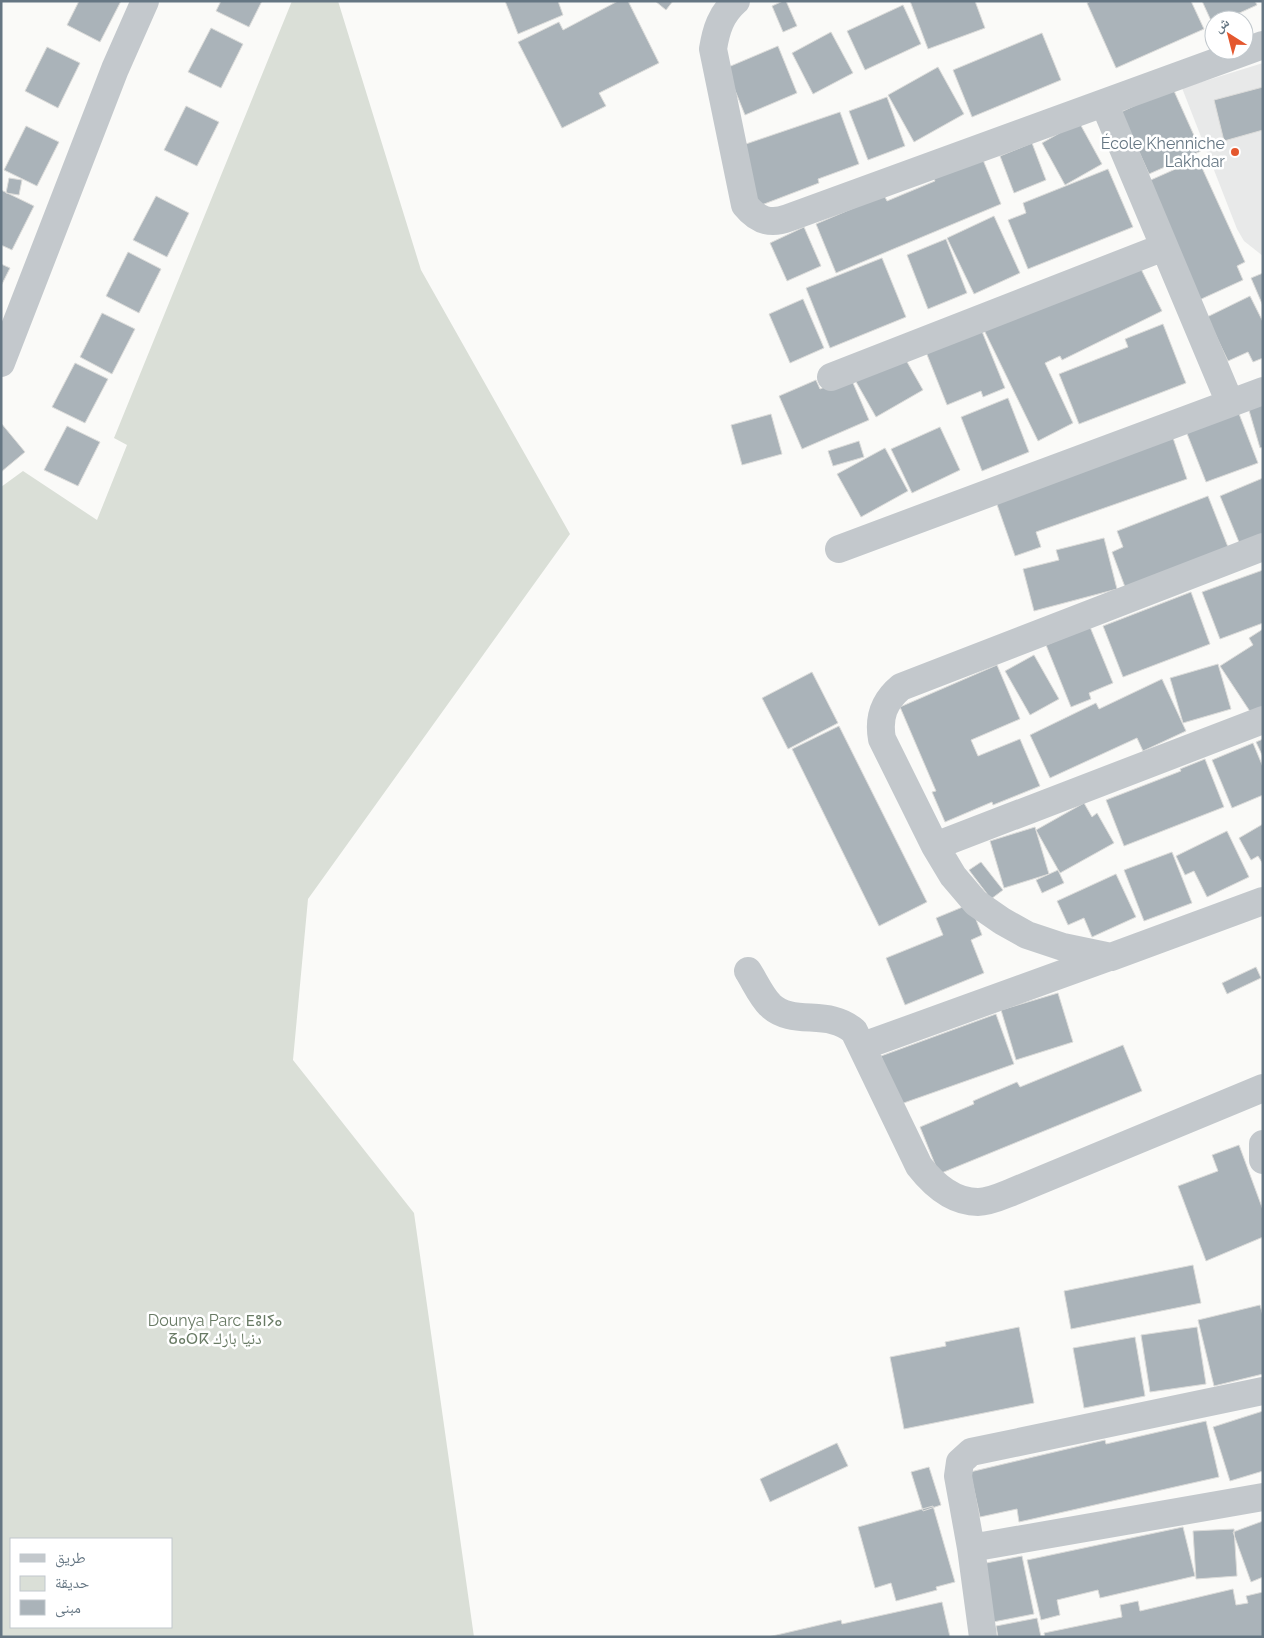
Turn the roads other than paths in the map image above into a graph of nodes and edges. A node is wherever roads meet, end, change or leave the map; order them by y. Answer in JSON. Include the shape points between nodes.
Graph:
{"nodes":[{"id":1,"x":144,"y":1,"type":"edge"},
{"id":2,"x":736,"y":1,"type":"edge"},
{"id":3,"x":1263,"y":45,"type":"edge"},
{"id":4,"x":1104,"y":103,"type":"junction"},
{"id":5,"x":1164,"y":247,"type":"junction"},
{"id":6,"x":1,"y":363,"type":"edge"},
{"id":7,"x":831,"y":377,"type":"dead end"},
{"id":8,"x":1263,"y":391,"type":"edge"},
{"id":9,"x":1230,"y":403,"type":"junction"},
{"id":10,"x":1263,"y":547,"type":"edge"},
{"id":11,"x":839,"y":549,"type":"dead end"},
{"id":12,"x":1263,"y":720,"type":"edge"},
{"id":13,"x":935,"y":846,"type":"junction"},
{"id":14,"x":1263,"y":901,"type":"edge"},
{"id":15,"x":1111,"y":957,"type":"junction"},
{"id":16,"x":748,"y":972,"type":"dead end"},
{"id":17,"x":863,"y":1046,"type":"junction"},
{"id":18,"x":1263,"y":1088,"type":"edge"},
{"id":19,"x":1263,"y":1144,"type":"edge"},
{"id":20,"x":1263,"y":1160,"type":"edge"},
{"id":21,"x":1263,"y":1391,"type":"edge"},
{"id":22,"x":1263,"y":1497,"type":"edge"},
{"id":23,"x":971,"y":1548,"type":"junction"},
{"id":24,"x":983,"y":1637,"type":"edge"}],
"edges":[{"from":1,"to":6,"type":"street"},
{"from":2,"to":4,"type":"street","via":[[720,19],[713,49],[745,205],[759,219],[769,222],[788,218]]},
{"from":3,"to":4,"type":"street"},
{"from":4,"to":5,"type":"street"},
{"from":5,"to":7,"type":"street"},
{"from":5,"to":9,"type":"street"},
{"from":8,"to":9,"type":"street"},
{"from":9,"to":11,"type":"street"},
{"from":10,"to":13,"type":"street","via":[[912,682],[892,694],[881,715],[882,739]]},
{"from":12,"to":13,"type":"street"},
{"from":13,"to":15,"type":"street","via":[[953,876],[976,903],[1002,921],[1027,935],[1063,947]]},
{"from":14,"to":15,"type":"street"},
{"from":15,"to":17,"type":"street"},
{"from":16,"to":17,"type":"street","via":[[764,997],[778,1010],[790,1016],[837,1020],[854,1031]]},
{"from":17,"to":18,"type":"street","via":[[919,1166],[946,1192],[978,1202],[1012,1192]]},
{"from":19,"to":20,"type":"street"},
{"from":21,"to":23,"type":"street","via":[[970,1452],[960,1462],[958,1476]]},
{"from":22,"to":23,"type":"street"},
{"from":23,"to":24,"type":"street"}]}
